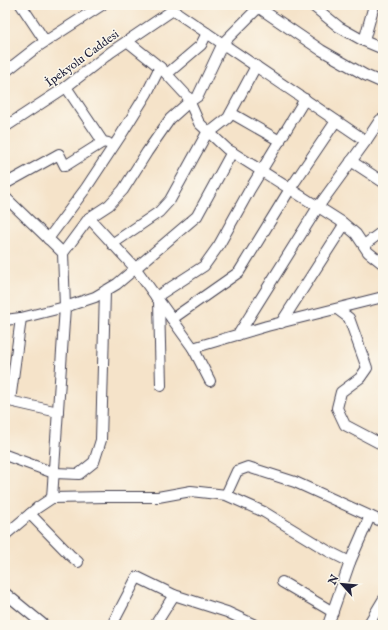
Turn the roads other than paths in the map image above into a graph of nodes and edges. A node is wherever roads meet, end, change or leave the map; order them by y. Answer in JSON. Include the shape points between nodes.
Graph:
{"nodes":[{"id":1,"x":21,"y":5,"type":"edge"},
{"id":2,"x":102,"y":5,"type":"edge"},
{"id":3,"x":312,"y":5,"type":"edge"},
{"id":4,"x":374,"y":5,"type":"edge"},
{"id":5,"x":259,"y":6,"type":"edge"},
{"id":6,"x":172,"y":7,"type":"edge"},
{"id":7,"x":207,"y":33,"type":"junction"},
{"id":8,"x":127,"y":41,"type":"junction"},
{"id":9,"x":364,"y":41,"type":"junction"},
{"id":10,"x":46,"y":42,"type":"junction"},
{"id":11,"x":223,"y":43,"type":"junction"},
{"id":12,"x":383,"y":49,"type":"edge"},
{"id":13,"x":256,"y":66,"type":"junction"},
{"id":14,"x":163,"y":71,"type":"junction"},
{"id":15,"x":5,"y":72,"type":"edge"},
{"id":16,"x":383,"y":83,"type":"edge"},
{"id":17,"x":66,"y":87,"type":"junction"},
{"id":18,"x":305,"y":99,"type":"junction"},
{"id":19,"x":189,"y":102,"type":"junction"},
{"id":20,"x":231,"y":113,"type":"junction"},
{"id":21,"x":336,"y":121,"type":"junction"},
{"id":22,"x":383,"y":121,"type":"edge"},
{"id":23,"x":5,"y":127,"type":"edge"},
{"id":24,"x":209,"y":132,"type":"junction"},
{"id":25,"x":280,"y":141,"type":"junction"},
{"id":26,"x":366,"y":141,"type":"junction"},
{"id":27,"x":103,"y":142,"type":"junction"},
{"id":28,"x":115,"y":144,"type":"junction"},
{"id":29,"x":232,"y":152,"type":"junction"},
{"id":30,"x":352,"y":161,"type":"junction"},
{"id":31,"x":262,"y":171,"type":"junction"},
{"id":32,"x":383,"y":182,"type":"edge"},
{"id":33,"x":5,"y":184,"type":"edge"},
{"id":34,"x":290,"y":189,"type":"junction"},
{"id":35,"x":5,"y":197,"type":"edge"},
{"id":36,"x":318,"y":207,"type":"junction"},
{"id":37,"x":89,"y":218,"type":"junction"},
{"id":38,"x":344,"y":225,"type":"junction"},
{"id":39,"x":383,"y":231,"type":"edge"},
{"id":40,"x":48,"y":239,"type":"junction"},
{"id":41,"x":112,"y":244,"type":"junction"},
{"id":42,"x":364,"y":246,"type":"junction"},
{"id":43,"x":63,"y":253,"type":"junction"},
{"id":44,"x":383,"y":262,"type":"edge"},
{"id":45,"x":136,"y":269,"type":"junction"},
{"id":46,"x":105,"y":291,"type":"junction"},
{"id":47,"x":383,"y":297,"type":"edge"},
{"id":48,"x":157,"y":299,"type":"junction"},
{"id":49,"x":65,"y":307,"type":"junction"},
{"id":50,"x":337,"y":309,"type":"junction"},
{"id":51,"x":21,"y":318,"type":"junction"},
{"id":52,"x":172,"y":319,"type":"junction"},
{"id":53,"x":5,"y":320,"type":"edge"},
{"id":54,"x":281,"y":323,"type":"junction"},
{"id":55,"x":238,"y":335,"type":"junction"},
{"id":56,"x":193,"y":348,"type":"junction"},
{"id":57,"x":210,"y":381,"type":"dead end"},
{"id":58,"x":161,"y":386,"type":"dead end"},
{"id":59,"x":8,"y":401,"type":"edge"},
{"id":60,"x":58,"y":412,"type":"junction"},
{"id":61,"x":383,"y":445,"type":"edge"},
{"id":62,"x":5,"y":454,"type":"edge"},
{"id":63,"x":54,"y":473,"type":"junction"},
{"id":64,"x":226,"y":495,"type":"junction"},
{"id":65,"x":52,"y":498,"type":"junction"},
{"id":66,"x":30,"y":514,"type":"junction"},
{"id":67,"x":370,"y":516,"type":"junction"},
{"id":68,"x":383,"y":522,"type":"edge"},
{"id":69,"x":5,"y":535,"type":"edge"},
{"id":70,"x":78,"y":562,"type":"dead end"},
{"id":71,"x":350,"y":562,"type":"junction"},
{"id":72,"x":282,"y":582,"type":"dead end"},
{"id":73,"x":5,"y":593,"type":"edge"},
{"id":74,"x":174,"y":595,"type":"junction"},
{"id":75,"x":383,"y":600,"type":"edge"},
{"id":76,"x":333,"y":612,"type":"junction"},
{"id":77,"x":44,"y":625,"type":"edge"},
{"id":78,"x":112,"y":625,"type":"edge"},
{"id":79,"x":156,"y":625,"type":"edge"},
{"id":80,"x":255,"y":625,"type":"edge"},
{"id":81,"x":328,"y":625,"type":"edge"},
{"id":82,"x":368,"y":625,"type":"edge"}],
"edges":[{"from":1,"to":10,"type":"street"},
{"from":2,"to":10,"type":"street"},
{"from":3,"to":9,"type":"street"},
{"from":4,"to":9,"type":"street"},
{"from":5,"to":11,"type":"street"},
{"from":5,"to":16,"type":"street","via":[[321,50]]},
{"from":6,"to":7,"type":"street"},
{"from":6,"to":8,"type":"street","name":"İpekyolu Caddesi"},
{"from":7,"to":11,"type":"street"},
{"from":7,"to":14,"type":"street","via":[[201,45]]},
{"from":8,"to":14,"type":"street"},
{"from":8,"to":17,"type":"street","name":"İpekyolu Caddesi"},
{"from":9,"to":12,"type":"street"},
{"from":10,"to":15,"type":"street"},
{"from":11,"to":13,"type":"street"},
{"from":11,"to":19,"type":"street","via":[[198,96]]},
{"from":13,"to":18,"type":"street"},
{"from":13,"to":20,"type":"street"},
{"from":14,"to":19,"type":"street","via":[[187,96]]},
{"from":14,"to":28,"type":"street"},
{"from":17,"to":23,"type":"street","name":"İpekyolu Caddesi"},
{"from":17,"to":27,"type":"street"},
{"from":18,"to":21,"type":"street"},
{"from":18,"to":25,"type":"street"},
{"from":19,"to":24,"type":"street","via":[[199,123]]},
{"from":19,"to":37,"type":"street","via":[[170,119],[123,190],[108,205]]},
{"from":20,"to":24,"type":"street"},
{"from":20,"to":25,"type":"street"},
{"from":21,"to":26,"type":"street"},
{"from":21,"to":34,"type":"street"},
{"from":22,"to":26,"type":"street","via":[[380,120]]},
{"from":24,"to":29,"type":"street"},
{"from":24,"to":41,"type":"street","via":[[170,200],[159,212]]},
{"from":25,"to":31,"type":"street"},
{"from":26,"to":30,"type":"street"},
{"from":27,"to":28,"type":"street"},
{"from":27,"to":33,"type":"street","via":[[66,166],[59,154]]},
{"from":28,"to":40,"type":"street"},
{"from":29,"to":31,"type":"street"},
{"from":29,"to":45,"type":"street","via":[[197,216]]},
{"from":30,"to":32,"type":"street"},
{"from":30,"to":36,"type":"street"},
{"from":31,"to":34,"type":"street"},
{"from":31,"to":48,"type":"street","via":[[204,266]]},
{"from":34,"to":36,"type":"street"},
{"from":34,"to":52,"type":"street","via":[[239,272]]},
{"from":35,"to":40,"type":"street"},
{"from":36,"to":38,"type":"street"},
{"from":36,"to":55,"type":"street"},
{"from":37,"to":41,"type":"street"},
{"from":37,"to":43,"type":"street"},
{"from":38,"to":42,"type":"street","via":[[356,234]]},
{"from":38,"to":54,"type":"street"},
{"from":39,"to":42,"type":"street"},
{"from":40,"to":43,"type":"street"},
{"from":41,"to":45,"type":"street"},
{"from":42,"to":44,"type":"street","via":[[368,252]]},
{"from":43,"to":49,"type":"street"},
{"from":45,"to":46,"type":"street"},
{"from":45,"to":48,"type":"street"},
{"from":46,"to":49,"type":"street"},
{"from":46,"to":63,"type":"street","via":[[101,440],[94,462],[79,474]]},
{"from":47,"to":50,"type":"street"},
{"from":48,"to":52,"type":"street"},
{"from":48,"to":58,"type":"street"},
{"from":49,"to":51,"type":"street"},
{"from":49,"to":60,"type":"street"},
{"from":50,"to":54,"type":"street"},
{"from":50,"to":61,"type":"street","via":[[349,318],[367,368],[360,378],[341,392],[337,408],[345,425]]},
{"from":51,"to":53,"type":"street"},
{"from":51,"to":59,"type":"street"},
{"from":52,"to":56,"type":"street"},
{"from":54,"to":55,"type":"street"},
{"from":55,"to":56,"type":"street"},
{"from":56,"to":57,"type":"street"},
{"from":59,"to":60,"type":"street"},
{"from":60,"to":63,"type":"street"},
{"from":62,"to":63,"type":"street"},
{"from":63,"to":65,"type":"street"},
{"from":64,"to":65,"type":"street","via":[[191,491],[158,498]]},
{"from":64,"to":67,"type":"street","via":[[237,471],[248,467],[296,482]]},
{"from":64,"to":71,"type":"street","via":[[264,512]]},
{"from":65,"to":66,"type":"street"},
{"from":66,"to":69,"type":"street"},
{"from":66,"to":70,"type":"street"},
{"from":67,"to":68,"type":"street"},
{"from":67,"to":71,"type":"street"},
{"from":71,"to":76,"type":"street"},
{"from":72,"to":76,"type":"street"},
{"from":73,"to":77,"type":"street"},
{"from":74,"to":78,"type":"street","via":[[137,577]]},
{"from":74,"to":79,"type":"street"},
{"from":74,"to":80,"type":"street","via":[[227,612]]},
{"from":75,"to":82,"type":"street"},
{"from":76,"to":81,"type":"street"}]}
